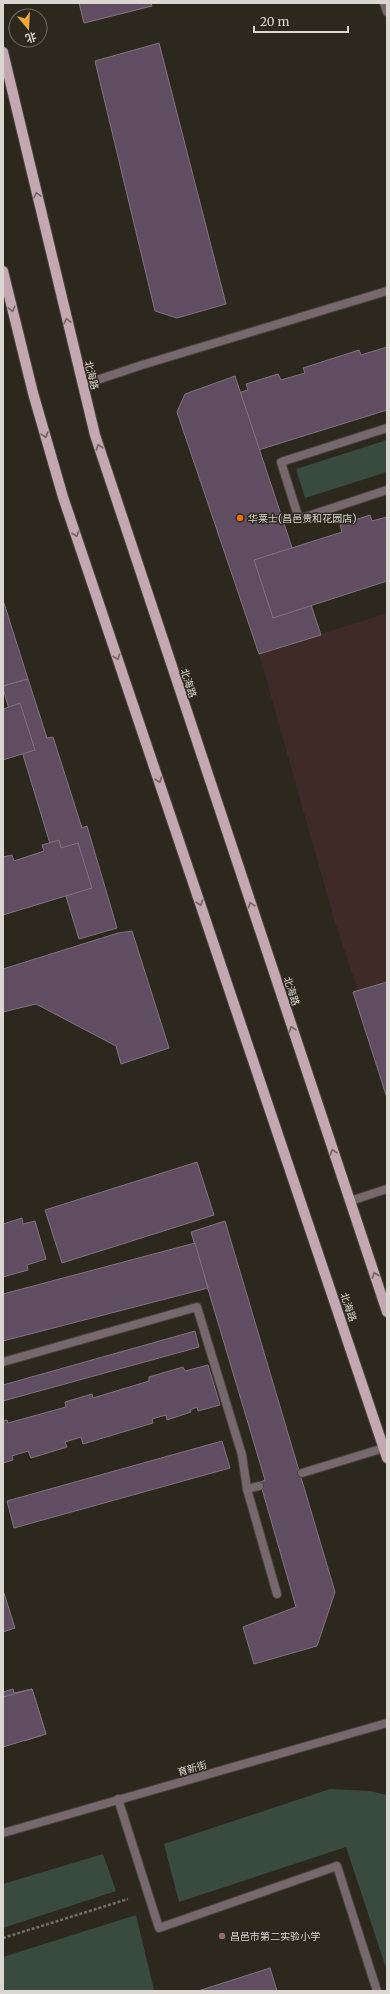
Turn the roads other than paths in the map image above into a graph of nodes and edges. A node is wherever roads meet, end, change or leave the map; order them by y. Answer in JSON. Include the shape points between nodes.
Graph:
{"nodes":[{"id":1,"x":384,"y":3,"type":"edge"},
{"id":2,"x":387,"y":12,"type":"edge"},
{"id":3,"x":3,"y":52,"type":"edge"},
{"id":4,"x":3,"y":272,"type":"edge"},
{"id":5,"x":387,"y":291,"type":"edge"},
{"id":6,"x":82,"y":385,"type":"junction"},
{"id":7,"x":387,"y":428,"type":"edge"},
{"id":8,"x":387,"y":490,"type":"edge"},
{"id":9,"x":387,"y":1189,"type":"edge"},
{"id":10,"x":350,"y":1201,"type":"junction"},
{"id":11,"x":387,"y":1312,"type":"edge"},
{"id":12,"x":3,"y":1362,"type":"edge"},
{"id":13,"x":384,"y":1448,"type":"junction"},
{"id":14,"x":387,"y":1458,"type":"edge"},
{"id":15,"x":302,"y":1473,"type":"dead end"},
{"id":16,"x":259,"y":1486,"type":"dead end"},
{"id":17,"x":247,"y":1489,"type":"junction"},
{"id":18,"x":277,"y":1594,"type":"dead end"},
{"id":19,"x":387,"y":1723,"type":"edge"},
{"id":20,"x":118,"y":1799,"type":"junction"},
{"id":21,"x":3,"y":1833,"type":"edge"},
{"id":22,"x":377,"y":1991,"type":"edge"}],
"edges":[{"from":1,"to":2,"type":"street"},
{"from":6,"to":3,"type":"main road","name":"北海路","one_way":true},
{"from":4,"to":13,"type":"main road","name":"北海路","one_way":true,"via":[[33,393],[63,497]]},
{"from":5,"to":6,"type":"street"},
{"from":10,"to":6,"type":"main road","name":"北海路","one_way":true,"via":[[110,485]]},
{"from":7,"to":8,"type":"street","via":[[281,462],[299,519]]},
{"from":9,"to":10,"type":"street"},
{"from":11,"to":10,"type":"main road","name":"北海路","one_way":true},
{"from":12,"to":17,"type":"street","via":[[197,1307],[242,1456]]},
{"from":13,"to":14,"type":"main road","name":"北海路"},
{"from":13,"to":15,"type":"street"},
{"from":16,"to":17,"type":"street"},
{"from":17,"to":18,"type":"street"},
{"from":19,"to":20,"type":"street","name":"育新街"},
{"from":20,"to":21,"type":"street","name":"育新街"},
{"from":20,"to":22,"type":"street","via":[[158,1928],[337,1866]]}]}
